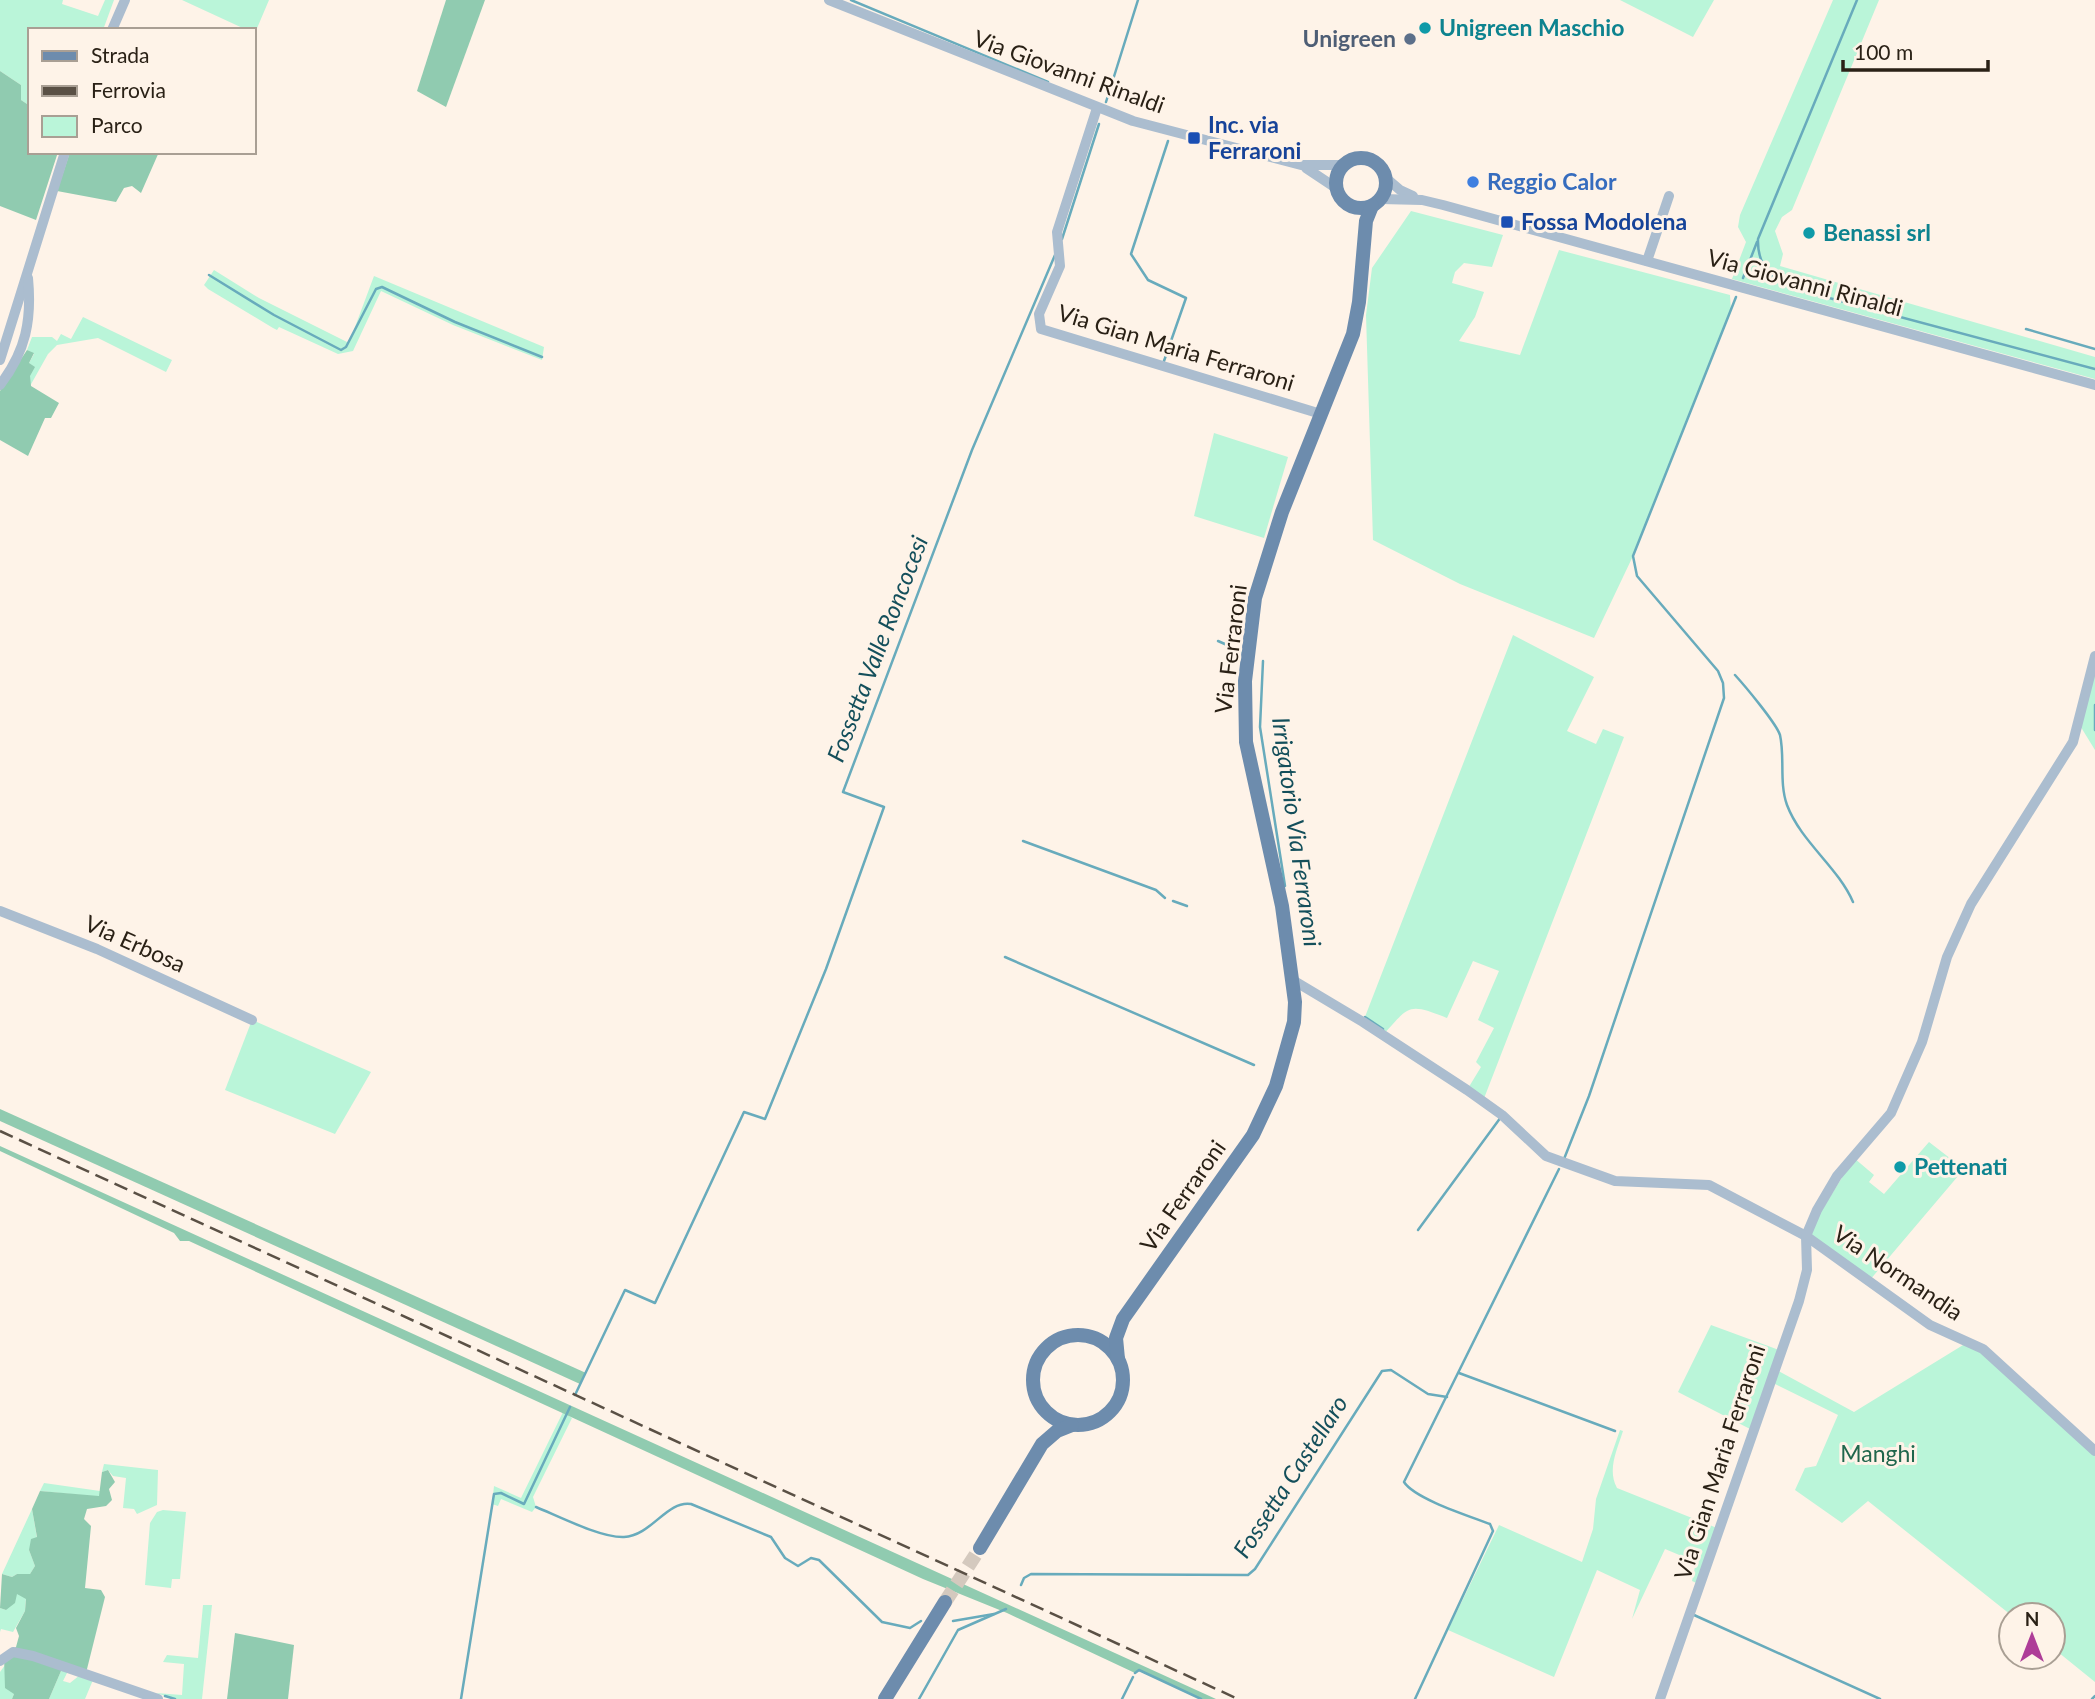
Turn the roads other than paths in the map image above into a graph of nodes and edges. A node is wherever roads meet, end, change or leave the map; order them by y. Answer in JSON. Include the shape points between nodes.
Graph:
{"nodes":[{"id":1,"x":124,"y":0,"type":"edge"},
{"id":2,"x":829,"y":0,"type":"edge"},
{"id":3,"x":113,"y":28,"type":"edge"},
{"id":4,"x":1097,"y":108,"type":"junction"},
{"id":5,"x":64,"y":154,"type":"edge"},
{"id":6,"x":1301,"y":165,"type":"junction"},
{"id":7,"x":1343,"y":165,"type":"junction"},
{"id":8,"x":1385,"y":178,"type":"junction"},
{"id":9,"x":1336,"y":188,"type":"junction"},
{"id":10,"x":1669,"y":196,"type":"dead end"},
{"id":11,"x":1422,"y":200,"type":"junction"},
{"id":12,"x":1377,"y":202,"type":"junction"},
{"id":13,"x":1348,"y":205,"type":"junction"},
{"id":14,"x":1363,"y":241,"type":"junction"},
{"id":15,"x":1647,"y":261,"type":"junction"},
{"id":16,"x":28,"y":272,"type":"junction"},
{"id":17,"x":0,"y":360,"type":"edge"},
{"id":18,"x":0,"y":385,"type":"edge"},
{"id":19,"x":2095,"y":385,"type":"edge"},
{"id":20,"x":1321,"y":414,"type":"junction"},
{"id":21,"x":2095,"y":656,"type":"edge"},
{"id":22,"x":0,"y":911,"type":"edge"},
{"id":23,"x":1292,"y":979,"type":"junction"},
{"id":24,"x":251,"y":1020,"type":"dead end"},
{"id":25,"x":1806,"y":1236,"type":"junction"},
{"id":26,"x":1123,"y":1318,"type":"junction"},
{"id":27,"x":1093,"y":1338,"type":"junction"},
{"id":28,"x":1118,"y":1359,"type":"junction"},
{"id":29,"x":1044,"y":1409,"type":"junction"},
{"id":30,"x":1072,"y":1425,"type":"junction"},
{"id":31,"x":1042,"y":1444,"type":"junction"},
{"id":32,"x":2095,"y":1451,"type":"edge"},
{"id":33,"x":980,"y":1548,"type":"tunnel mouth"},
{"id":34,"x":945,"y":1602,"type":"tunnel mouth"},
{"id":35,"x":0,"y":1661,"type":"edge"},
{"id":36,"x":158,"y":1699,"type":"edge"},
{"id":37,"x":885,"y":1699,"type":"edge"},
{"id":38,"x":1660,"y":1699,"type":"edge"}],
"edges":[{"from":1,"to":3,"type":"street"},
{"from":2,"to":4,"type":"street","name":"Via Giovanni Rinaldi"},
{"from":4,"to":6,"type":"street","name":"Via Giovanni Rinaldi","via":[[1148,126]]},
{"from":4,"to":20,"type":"street","name":"Via Gian Maria Ferraroni","via":[[1056,238],[1059,269],[1039,314],[1044,331]]},
{"from":5,"to":16,"type":"street"},
{"from":6,"to":7,"type":"street","name":"Via Giovanni Rinaldi"},
{"from":6,"to":9,"type":"street","name":"Via Giovanni Rinaldi"},
{"from":7,"to":8,"type":"main road","via":[[1367,159],[1381,168]]},
{"from":7,"to":9,"type":"main road"},
{"from":8,"to":11,"type":"street","name":"Via Giovanni Rinaldi"},
{"from":8,"to":12,"type":"main road"},
{"from":9,"to":13,"type":"main road"},
{"from":10,"to":15,"type":"street"},
{"from":11,"to":12,"type":"street","name":"Via Giovanni Rinaldi"},
{"from":11,"to":15,"type":"street","name":"Via Giovanni Rinaldi"},
{"from":12,"to":13,"type":"main road","via":[[1359,209]]},
{"from":12,"to":14,"type":"main road","name":"Via Ferraroni"},
{"from":13,"to":14,"type":"main road","name":"Via Ferraroni"},
{"from":14,"to":20,"type":"main road","name":"Via Ferraroni","via":[[1353,334]]},
{"from":15,"to":19,"type":"street","name":"Via Giovanni Rinaldi"},
{"from":16,"to":17,"type":"street"},
{"from":16,"to":18,"type":"street","via":[[31,304],[26,340]]},
{"from":20,"to":23,"type":"main road","name":"Via Ferraroni","via":[[1282,512],[1255,598],[1244,704],[1246,742],[1275,866]]},
{"from":21,"to":25,"type":"street","name":"Via Gian Maria Ferraroni","via":[[2073,742],[1971,904],[1947,957],[1922,1042],[1892,1114],[1830,1186]]},
{"from":22,"to":24,"type":"street","name":"Via Erbosa","via":[[108,954]]},
{"from":23,"to":25,"type":"street","via":[[1467,1090],[1542,1153],[1623,1182],[1709,1185]]},
{"from":23,"to":26,"type":"main road","name":"Via Ferraroni","via":[[1294,1022],[1266,1109],[1228,1174]]},
{"from":25,"to":32,"type":"street","name":"Via Normandia","via":[[1930,1325],[1983,1349]]},
{"from":25,"to":38,"type":"street","name":"Via Gian Maria Ferraroni","via":[[1807,1270],[1798,1301]]},
{"from":26,"to":27,"type":"main road","name":"Via Ferraroni"},
{"from":26,"to":28,"type":"main road","name":"Via Ferraroni","via":[[1116,1338]]},
{"from":27,"to":28,"type":"main road"},
{"from":27,"to":29,"type":"main road","via":[[1068,1336],[1041,1355],[1034,1370],[1034,1387]]},
{"from":28,"to":30,"type":"main road","via":[[1124,1383],[1116,1406],[1097,1422]]},
{"from":29,"to":30,"type":"main road","via":[[1056,1420]]},
{"from":29,"to":31,"type":"main road"},
{"from":30,"to":31,"type":"main road"},
{"from":31,"to":33,"type":"main road"},
{"from":34,"to":37,"type":"main road"},
{"from":35,"to":36,"type":"street","via":[[13,1652],[33,1656]]}]}
